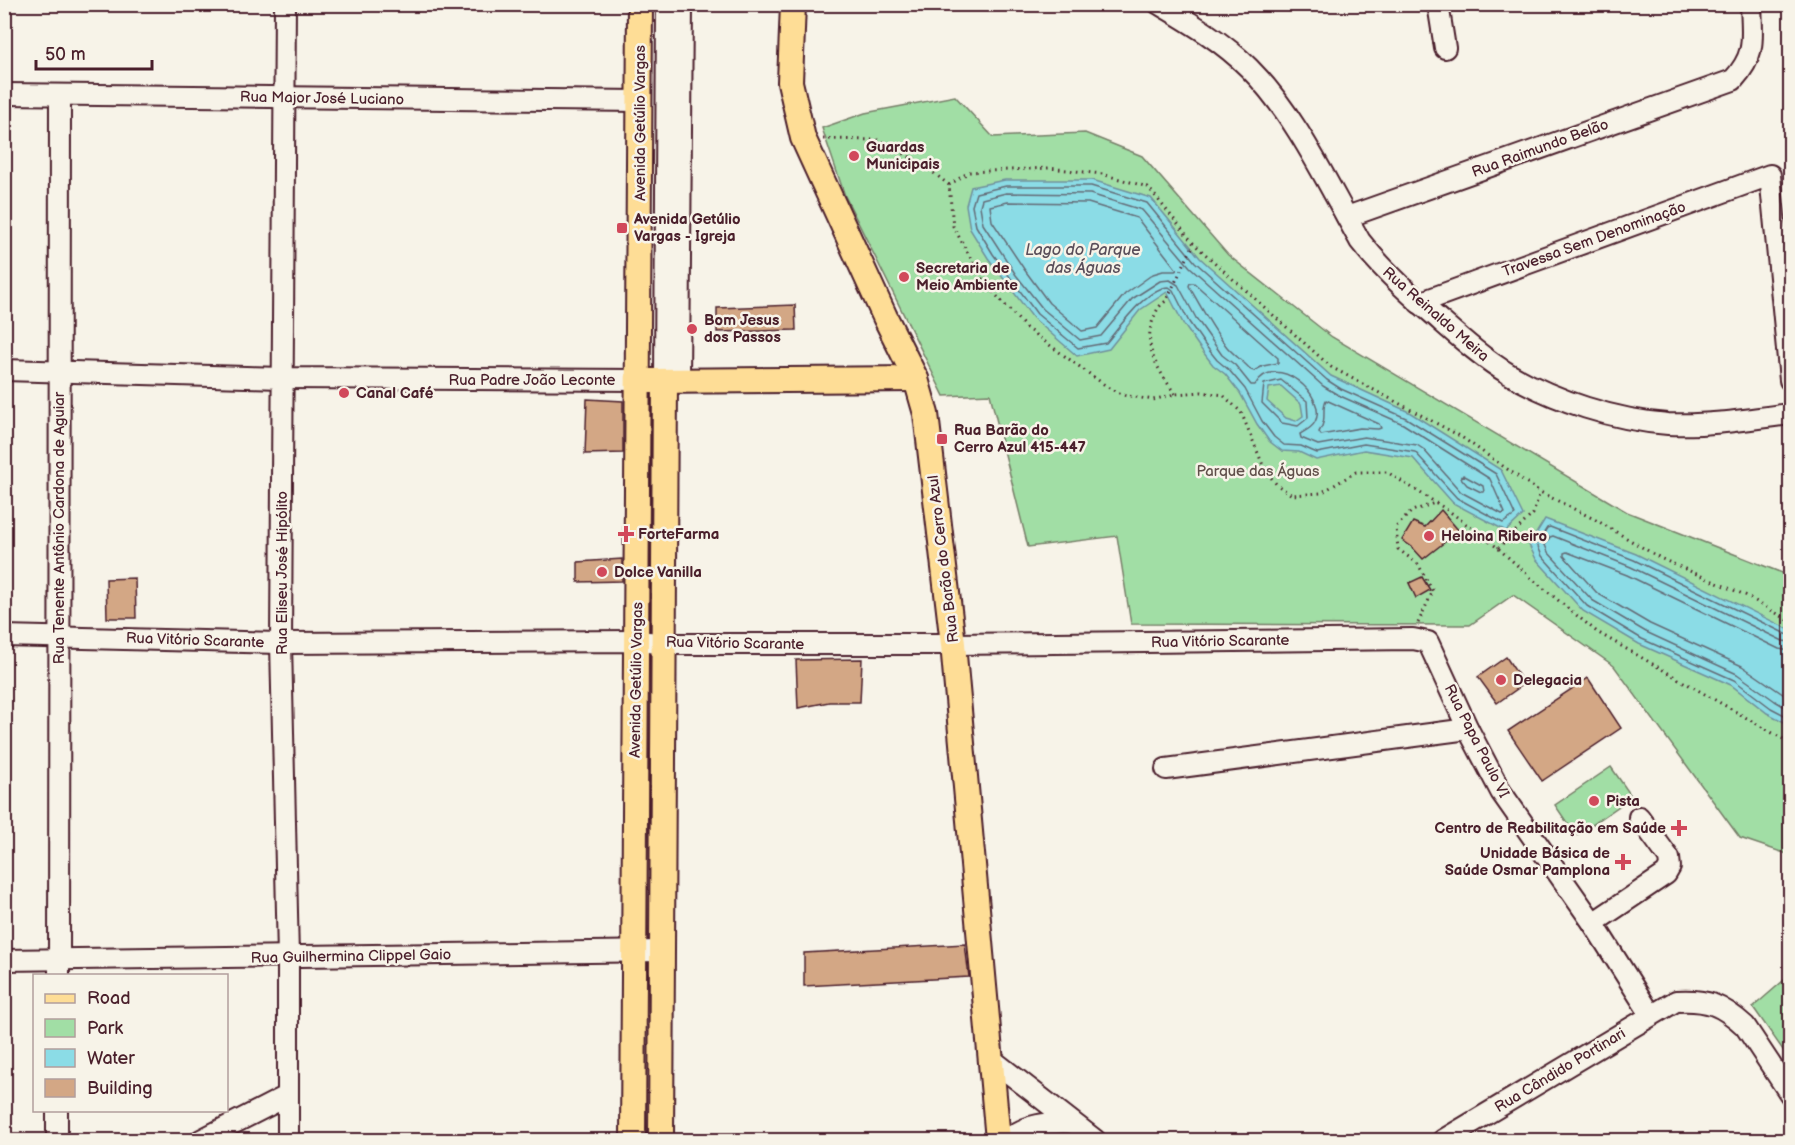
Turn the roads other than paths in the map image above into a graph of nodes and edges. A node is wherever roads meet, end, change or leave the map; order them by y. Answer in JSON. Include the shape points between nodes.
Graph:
{"nodes":[{"id":1,"x":285,"y":4,"type":"edge"},
{"id":2,"x":640,"y":4,"type":"edge"},
{"id":3,"x":667,"y":4,"type":"edge"},
{"id":4,"x":682,"y":4,"type":"edge"},
{"id":5,"x":794,"y":4,"type":"edge"},
{"id":6,"x":1159,"y":4,"type":"edge"},
{"id":7,"x":1438,"y":4,"type":"edge"},
{"id":8,"x":1751,"y":4,"type":"edge"},
{"id":9,"x":1445,"y":48,"type":"dead end"},
{"id":10,"x":4,"y":94,"type":"edge"},
{"id":11,"x":60,"y":95,"type":"junction"},
{"id":12,"x":286,"y":97,"type":"junction"},
{"id":13,"x":640,"y":101,"type":"junction"},
{"id":14,"x":1347,"y":217,"type":"junction"},
{"id":15,"x":1783,"y":231,"type":"edge"},
{"id":16,"x":1419,"y":303,"type":"junction"},
{"id":17,"x":4,"y":370,"type":"edge"},
{"id":18,"x":59,"y":370,"type":"junction"},
{"id":19,"x":283,"y":378,"type":"junction"},
{"id":20,"x":916,"y":379,"type":"junction"},
{"id":21,"x":638,"y":380,"type":"junction"},
{"id":22,"x":1791,"y":380,"type":"edge"},
{"id":23,"x":672,"y":381,"type":"junction"},
{"id":24,"x":1791,"y":414,"type":"edge"},
{"id":25,"x":4,"y":636,"type":"edge"},
{"id":26,"x":60,"y":636,"type":"junction"},
{"id":27,"x":1421,"y":640,"type":"joint"},
{"id":28,"x":636,"y":641,"type":"junction"},
{"id":29,"x":281,"y":643,"type":"junction"},
{"id":30,"x":663,"y":643,"type":"junction"},
{"id":31,"x":953,"y":645,"type":"junction"},
{"id":32,"x":1468,"y":729,"type":"junction"},
{"id":33,"x":1166,"y":769,"type":"dead end"},
{"id":34,"x":1639,"y":817,"type":"dead end"},
{"id":35,"x":1593,"y":923,"type":"junction"},
{"id":36,"x":662,"y":951,"type":"junction"},
{"id":37,"x":634,"y":952,"type":"junction"},
{"id":38,"x":288,"y":957,"type":"junction"},
{"id":39,"x":4,"y":960,"type":"edge"},
{"id":40,"x":59,"y":968,"type":"edge"},
{"id":41,"x":1651,"y":1015,"type":"junction"},
{"id":42,"x":991,"y":1059,"type":"junction"},
{"id":43,"x":1791,"y":1094,"type":"edge"},
{"id":44,"x":287,"y":1096,"type":"junction"},
{"id":45,"x":57,"y":1112,"type":"edge"},
{"id":46,"x":1072,"y":1123,"type":"junction"},
{"id":47,"x":57,"y":1140,"type":"edge"},
{"id":48,"x":201,"y":1140,"type":"edge"},
{"id":49,"x":288,"y":1140,"type":"edge"},
{"id":50,"x":633,"y":1140,"type":"edge"},
{"id":51,"x":660,"y":1140,"type":"edge"},
{"id":52,"x":998,"y":1140,"type":"edge"},
{"id":53,"x":1007,"y":1140,"type":"edge"},
{"id":54,"x":1095,"y":1140,"type":"edge"},
{"id":55,"x":1443,"y":1140,"type":"edge"}],
"edges":[{"from":1,"to":12,"type":"street","name":"Rua Eliseu José Hipólito"},
{"from":2,"to":13,"type":"main road","name":"Avenida Getúlio Vargas"},
{"from":3,"to":23,"type":"street","name":"Avenida Getúlio Vargas"},
{"from":4,"to":23,"type":"street","name":"Avenida Getúlio Vargas"},
{"from":5,"to":20,"type":"main road","name":"Rua Barão do Cerro Azul","via":[[790,82],[803,138]]},
{"from":6,"to":14,"type":"street","name":"Rua Reinaldo Meira","via":[[1211,36],[1268,89]]},
{"from":7,"to":9,"type":"street"},
{"from":8,"to":14,"type":"street","name":"Rua Raimundo Belão","via":[[1750,54],[1733,80]]},
{"from":10,"to":11,"type":"street","name":"Rua Major José Luciano"},
{"from":11,"to":12,"type":"street","name":"Rua Major José Luciano"},
{"from":11,"to":18,"type":"street","name":"Rua Tenente Antônio Cardona de Aguiar"},
{"from":12,"to":13,"type":"street","name":"Rua Major José Luciano"},
{"from":12,"to":19,"type":"street","name":"Rua Eliseu José Hipólito"},
{"from":13,"to":21,"type":"main road","name":"Avenida Getúlio Vargas"},
{"from":14,"to":16,"type":"street","name":"Rua Reinaldo Meira","via":[[1376,261]]},
{"from":15,"to":16,"type":"street","name":"Travessa Sem Denominação","via":[[1770,175]]},
{"from":15,"to":22,"type":"street"},
{"from":16,"to":24,"type":"street","name":"Rua Reinaldo Meira","via":[[1502,369],[1586,407],[1669,424]]},
{"from":17,"to":18,"type":"street","name":"Rua Padre João Leconte"},
{"from":18,"to":19,"type":"street","name":"Rua Padre João Leconte"},
{"from":18,"to":26,"type":"street","name":"Rua Tenente Antônio Cardona de Aguiar"},
{"from":19,"to":21,"type":"street","name":"Rua Padre João Leconte"},
{"from":19,"to":29,"type":"street","name":"Rua Eliseu José Hipólito"},
{"from":20,"to":23,"type":"main road","name":"Rua Padre João Leconte"},
{"from":20,"to":31,"type":"main road","name":"Rua Barão do Cerro Azul","via":[[926,414]]},
{"from":21,"to":23,"type":"main road","name":"Rua Padre João Leconte"},
{"from":21,"to":28,"type":"main road","name":"Avenida Getúlio Vargas"},
{"from":23,"to":30,"type":"main road","name":"Avenida Getúlio Vargas"},
{"from":25,"to":26,"type":"street","name":"Rua Vitório Scarante"},
{"from":26,"to":29,"type":"street","name":"Rua Vitório Scarante"},
{"from":26,"to":40,"type":"street","name":"Rua Tenente Antônio Cardona de Aguiar"},
{"from":27,"to":31,"type":"street","name":"Rua Vitório Scarante"},
{"from":27,"to":32,"type":"street","name":"Rua Papa Paulo VI"},
{"from":28,"to":29,"type":"street","name":"Rua Vitório Scarante"},
{"from":28,"to":30,"type":"street","name":"Rua Vitório Scarante"},
{"from":28,"to":37,"type":"main road","name":"Avenida Getúlio Vargas"},
{"from":29,"to":38,"type":"street","name":"Rua Eliseu José Hipólito"},
{"from":30,"to":31,"type":"street","name":"Rua Vitório Scarante"},
{"from":30,"to":36,"type":"main road","name":"Avenida Getúlio Vargas"},
{"from":31,"to":42,"type":"main road","name":"Rua Barão do Cerro Azul"},
{"from":32,"to":33,"type":"street"},
{"from":32,"to":35,"type":"street","name":"Rua Papa Paulo VI","via":[[1501,792]]},
{"from":34,"to":35,"type":"street","via":[[1669,858],[1670,867],[1666,874]]},
{"from":35,"to":41,"type":"street","name":"Rua Papa Paulo VI"},
{"from":36,"to":37,"type":"street","name":"Rua Guilhermina Clippel Gaio"},
{"from":36,"to":51,"type":"main road","name":"Avenida Getúlio Vargas"},
{"from":37,"to":38,"type":"street","name":"Rua Guilhermina Clippel Gaio"},
{"from":37,"to":50,"type":"main road","name":"Avenida Getúlio Vargas"},
{"from":38,"to":40,"type":"street","name":"Rua Guilhermina Clippel Gaio"},
{"from":38,"to":44,"type":"street","name":"Rua Eliseu José Hipólito"},
{"from":39,"to":40,"type":"street","name":"Rua Guilhermina Clippel Gaio"},
{"from":41,"to":43,"type":"street","name":"Rua Cândido Portinari","via":[[1676,1001],[1704,1001],[1737,1018]]},
{"from":41,"to":55,"type":"street","name":"Rua Cândido Portinari"},
{"from":42,"to":46,"type":"street"},
{"from":42,"to":52,"type":"main road","name":"Rua Barão do Cerro Azul"},
{"from":44,"to":48,"type":"street"},
{"from":44,"to":49,"type":"street","name":"Rua Eliseu José Hipólito"},
{"from":45,"to":47,"type":"street"},
{"from":46,"to":53,"type":"street","via":[[1032,1126]]},
{"from":46,"to":54,"type":"street"}]}
